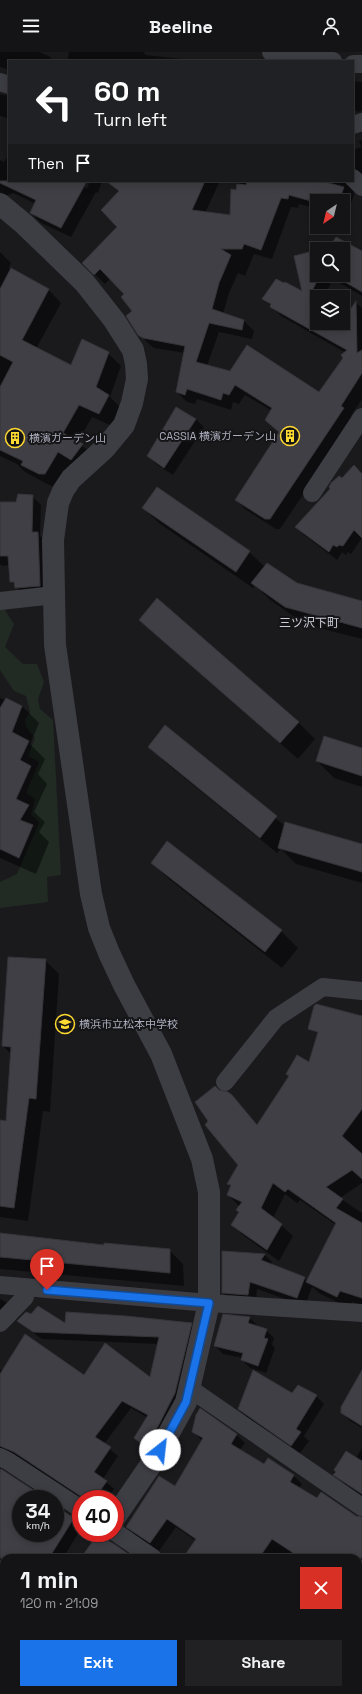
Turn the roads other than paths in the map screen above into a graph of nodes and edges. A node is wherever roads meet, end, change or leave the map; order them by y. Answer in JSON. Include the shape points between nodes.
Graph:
{"nodes":[{"id":1,"x":271,"y":52,"type":"edge"},
{"id":2,"x":298,"y":58,"type":"edge"},
{"id":3,"x":321,"y":60,"type":"edge"},
{"id":4,"x":354,"y":179,"type":"edge"},
{"id":5,"x":362,"y":186,"type":"edge"},
{"id":6,"x":4,"y":211,"type":"edge"},
{"id":7,"x":362,"y":418,"type":"edge"},
{"id":8,"x":312,"y":493,"type":"dead end"},
{"id":9,"x":54,"y":595,"type":"junction"},
{"id":10,"x":0,"y":601,"type":"edge"},
{"id":11,"x":362,"y":991,"type":"edge"},
{"id":12,"x":225,"y":1082,"type":"dead end"},
{"id":13,"x":0,"y":1285,"type":"edge"},
{"id":14,"x":25,"y":1297,"type":"dead end"},
{"id":15,"x":209,"y":1303,"type":"junction"},
{"id":16,"x":362,"y":1313,"type":"edge"},
{"id":17,"x":0,"y":1323,"type":"edge"},
{"id":18,"x":189,"y":1388,"type":"junction"},
{"id":19,"x":0,"y":1457,"type":"edge"},
{"id":20,"x":72,"y":1503,"type":"edge"},
{"id":21,"x":124,"y":1504,"type":"edge"},
{"id":22,"x":362,"y":1507,"type":"edge"},
{"id":23,"x":124,"y":1538,"type":"edge"},
{"id":24,"x":147,"y":1554,"type":"edge"}],
"edges":[{"from":1,"to":2,"type":"street"},
{"from":2,"to":3,"type":"street"},
{"from":4,"to":5,"type":"street"},
{"from":6,"to":9,"type":"street","via":[[54,252],[84,282],[114,320],[133,350],[136,364],[137,379],[124,425],[105,448],[71,479],[58,503],[53,540]]},
{"from":7,"to":8,"type":"street"},
{"from":9,"to":10,"type":"street"},
{"from":9,"to":15,"type":"street","via":[[55,645],[91,894],[99,928],[109,953],[161,1054],[202,1159],[209,1192]]},
{"from":11,"to":12,"type":"street","via":[[323,987],[276,1018]]},
{"from":13,"to":15,"type":"street"},
{"from":14,"to":17,"type":"street"},
{"from":15,"to":16,"type":"street"},
{"from":15,"to":18,"type":"street"},
{"from":18,"to":21,"type":"street","via":[[186,1402],[154,1460]]},
{"from":18,"to":22,"type":"street"},
{"from":19,"to":20,"type":"street"},
{"from":23,"to":24,"type":"street"}]}
